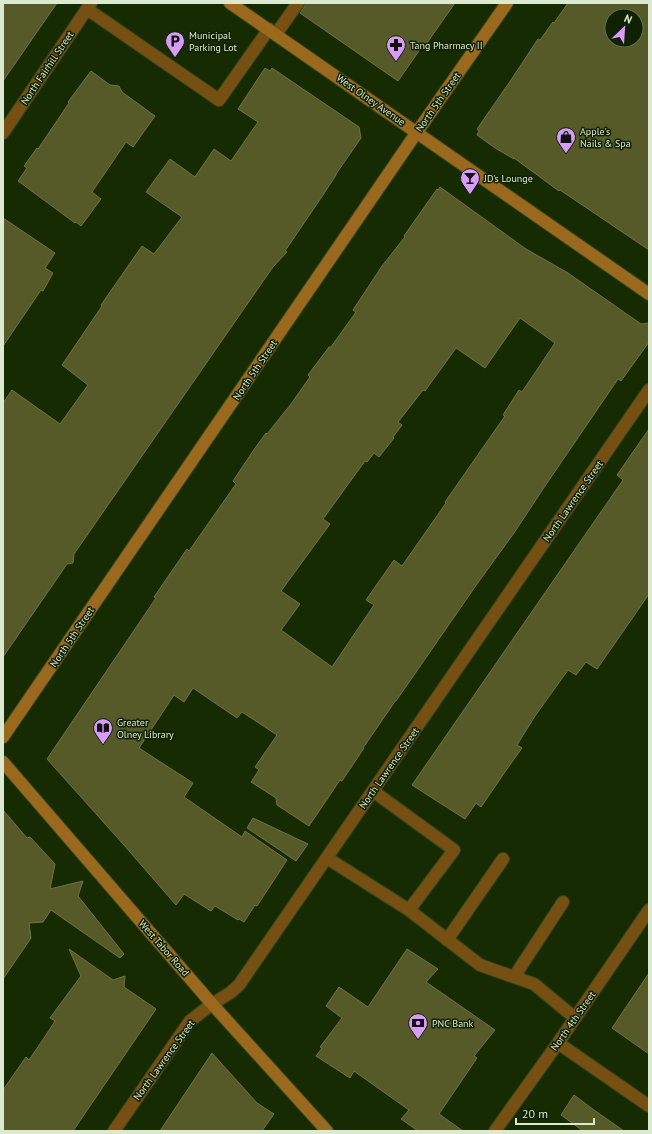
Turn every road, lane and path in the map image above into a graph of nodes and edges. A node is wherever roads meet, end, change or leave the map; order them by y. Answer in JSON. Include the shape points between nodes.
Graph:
{"nodes":[{"id":1,"x":230,"y":3,"type":"edge"},
{"id":2,"x":298,"y":3,"type":"edge"},
{"id":3,"x":507,"y":3,"type":"edge"},
{"id":4,"x":89,"y":6,"type":"edge"},
{"id":5,"x":273,"y":32,"type":"junction"},
{"id":6,"x":4,"y":131,"type":"edge"},
{"id":7,"x":417,"y":132,"type":"junction"},
{"id":8,"x":649,"y":294,"type":"edge"},
{"id":9,"x":649,"y":390,"type":"edge"},
{"id":10,"x":3,"y":737,"type":"edge"},
{"id":11,"x":3,"y":762,"type":"edge"},
{"id":12,"x":373,"y":791,"type":"junction"},
{"id":13,"x":327,"y":858,"type":"junction"},
{"id":14,"x":503,"y":859,"type":"dead end"},
{"id":15,"x":563,"y":902,"type":"dead end"},
{"id":16,"x":409,"y":910,"type":"junction"},
{"id":17,"x":649,"y":910,"type":"edge"},
{"id":18,"x":447,"y":940,"type":"junction"},
{"id":19,"x":514,"y":977,"type":"junction"},
{"id":20,"x":212,"y":1004,"type":"junction"},
{"id":21,"x":575,"y":1018,"type":"junction"},
{"id":22,"x":558,"y":1043,"type":"junction"},
{"id":23,"x":649,"y":1106,"type":"edge"},
{"id":24,"x":114,"y":1131,"type":"edge"},
{"id":25,"x":327,"y":1131,"type":"edge"},
{"id":26,"x":495,"y":1131,"type":"edge"}],
"edges":[{"from":1,"to":5,"type":"street","name":"West Olney Avenue"},
{"from":2,"to":5,"type":"street"},
{"from":3,"to":7,"type":"street","name":"North 5th Street"},
{"from":4,"to":5,"type":"street","via":[[219,100]]},
{"from":4,"to":6,"type":"street","name":"North Fairhill Street"},
{"from":5,"to":7,"type":"street","name":"West Olney Avenue"},
{"from":7,"to":8,"type":"street","name":"West Olney Avenue"},
{"from":7,"to":10,"type":"street","name":"North 5th Street"},
{"from":9,"to":12,"type":"street","name":"North Lawrence Street"},
{"from":11,"to":20,"type":"street","name":"West Tabor Road"},
{"from":12,"to":13,"type":"street","name":"North Lawrence Street"},
{"from":12,"to":16,"type":"street","via":[[454,850]]},
{"from":13,"to":16,"type":"street"},
{"from":13,"to":20,"type":"street","name":"North Lawrence Street","via":[[239,985]]},
{"from":14,"to":18,"type":"street"},
{"from":15,"to":19,"type":"street"},
{"from":16,"to":18,"type":"street"},
{"from":17,"to":21,"type":"street","name":"North 4th Street"},
{"from":18,"to":19,"type":"street","via":[[480,965]]},
{"from":19,"to":21,"type":"street","via":[[534,984]]},
{"from":20,"to":24,"type":"street","name":"North Lawrence Street","via":[[190,1021]]},
{"from":20,"to":25,"type":"street","name":"West Tabor Road"},
{"from":21,"to":22,"type":"street","name":"North 4th Street"},
{"from":22,"to":23,"type":"street"},
{"from":22,"to":26,"type":"street","name":"North 4th Street"}]}
